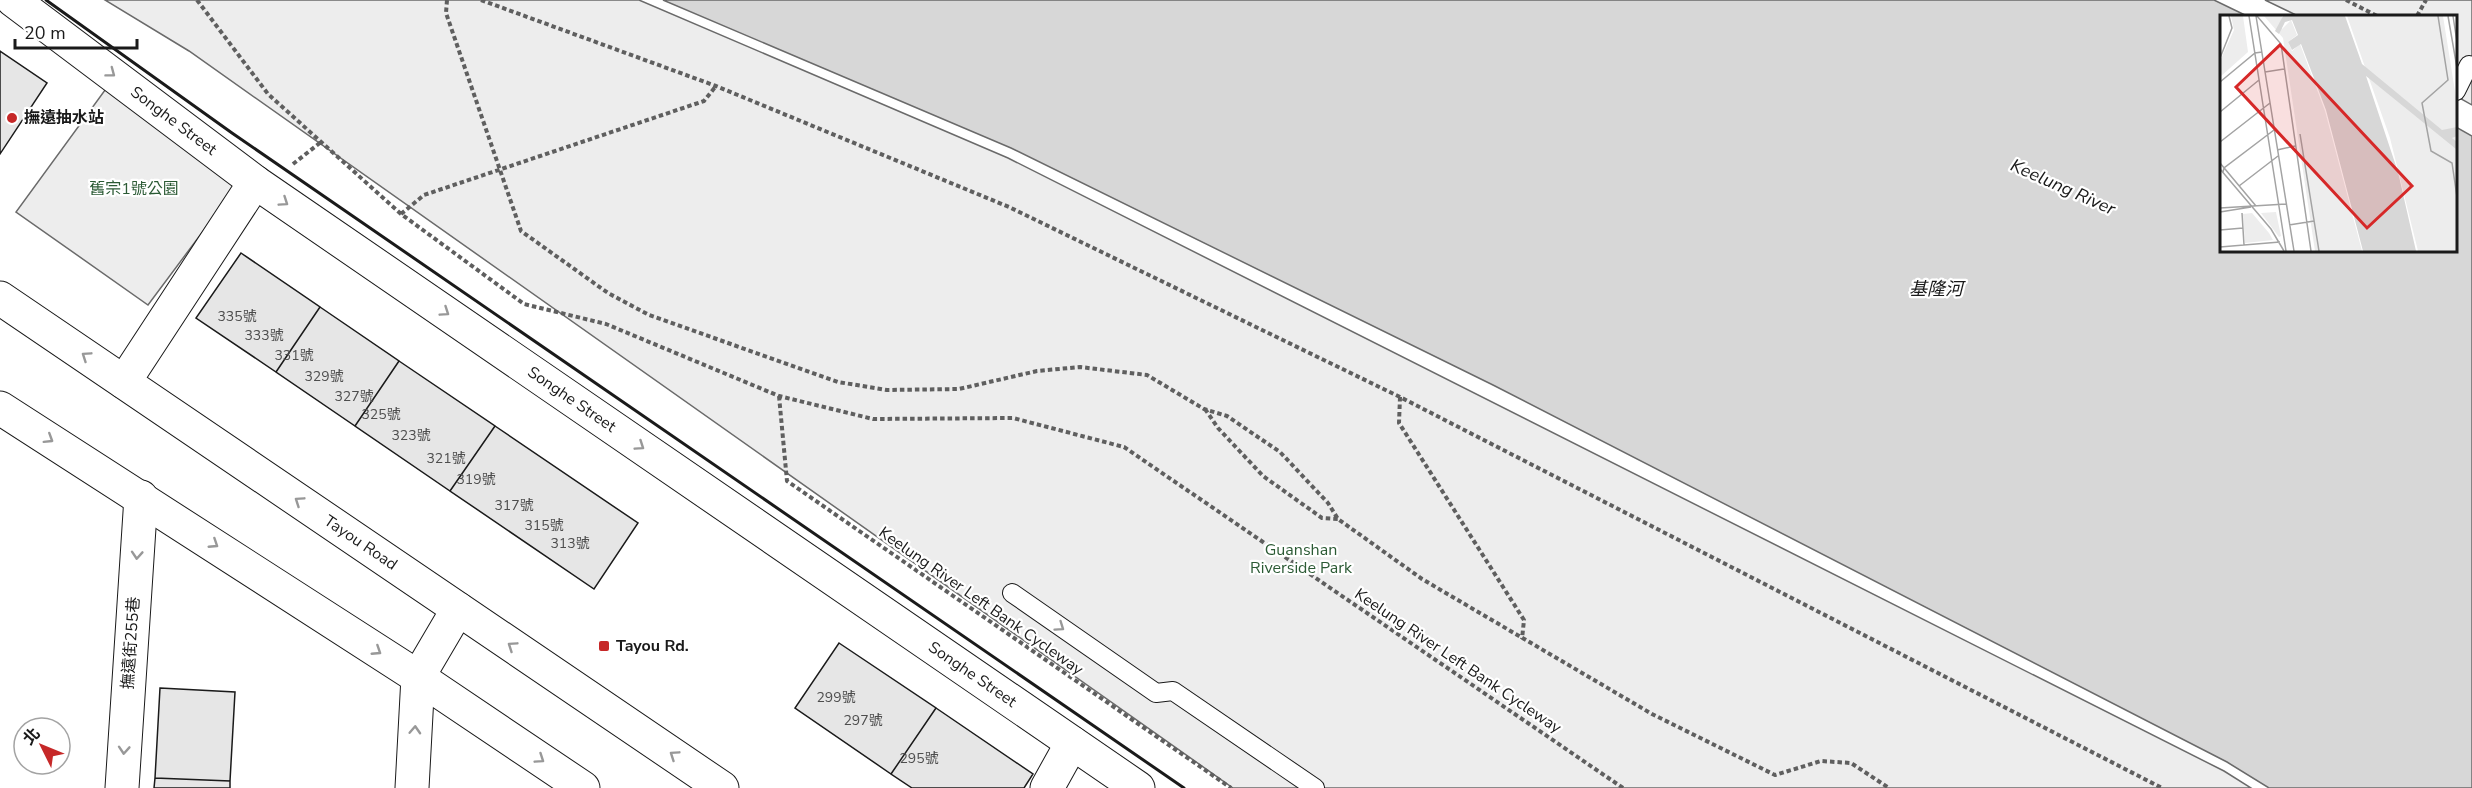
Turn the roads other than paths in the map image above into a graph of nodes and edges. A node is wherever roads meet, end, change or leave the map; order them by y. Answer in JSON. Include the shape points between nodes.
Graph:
{"nodes":[{"id":1,"x":14,"y":0,"type":"edge"},
{"id":2,"x":2469,"y":65,"type":"dead end"},
{"id":3,"x":2457,"y":89,"type":"edge"},
{"id":4,"x":255,"y":182,"type":"junction"},
{"id":5,"x":0,"y":298,"type":"edge"},
{"id":6,"x":124,"y":382,"type":"junction"},
{"id":7,"x":0,"y":408,"type":"edge"},
{"id":8,"x":141,"y":497,"type":"junction"},
{"id":9,"x":1012,"y":593,"type":"dead end"},
{"id":10,"x":458,"y":609,"type":"junction"},
{"id":11,"x":418,"y":676,"type":"junction"},
{"id":12,"x":1072,"y":743,"type":"junction"},
{"id":13,"x":122,"y":788,"type":"edge"},
{"id":14,"x":412,"y":788,"type":"edge"},
{"id":15,"x":583,"y":788,"type":"edge"},
{"id":16,"x":722,"y":788,"type":"edge"},
{"id":17,"x":1047,"y":788,"type":"edge"},
{"id":18,"x":1138,"y":788,"type":"edge"},
{"id":19,"x":1315,"y":788,"type":"edge"}],
"edges":[{"from":1,"to":4,"type":"street","name":"Songhe Street","one_way":true},
{"from":2,"to":3,"type":"lane"},
{"from":4,"to":6,"type":"street"},
{"from":4,"to":12,"type":"street","name":"Songhe Street","one_way":true},
{"from":6,"to":5,"type":"street","name":"Tayou Road","one_way":true},
{"from":10,"to":6,"type":"street","name":"Tayou Road","one_way":true},
{"from":7,"to":8,"type":"street","one_way":true},
{"from":8,"to":11,"type":"street","one_way":true},
{"from":8,"to":13,"type":"street","name":"撫遠街255巷","one_way":true},
{"from":9,"to":19,"type":"lane","one_way":true,"via":[[1156,693],[1173,691]]},
{"from":10,"to":11,"type":"street"},
{"from":16,"to":10,"type":"street","name":"Tayou Road","one_way":true},
{"from":14,"to":11,"type":"street","one_way":true},
{"from":11,"to":15,"type":"street","one_way":true},
{"from":12,"to":17,"type":"street"},
{"from":12,"to":18,"type":"street","name":"Songhe Street"}]}
